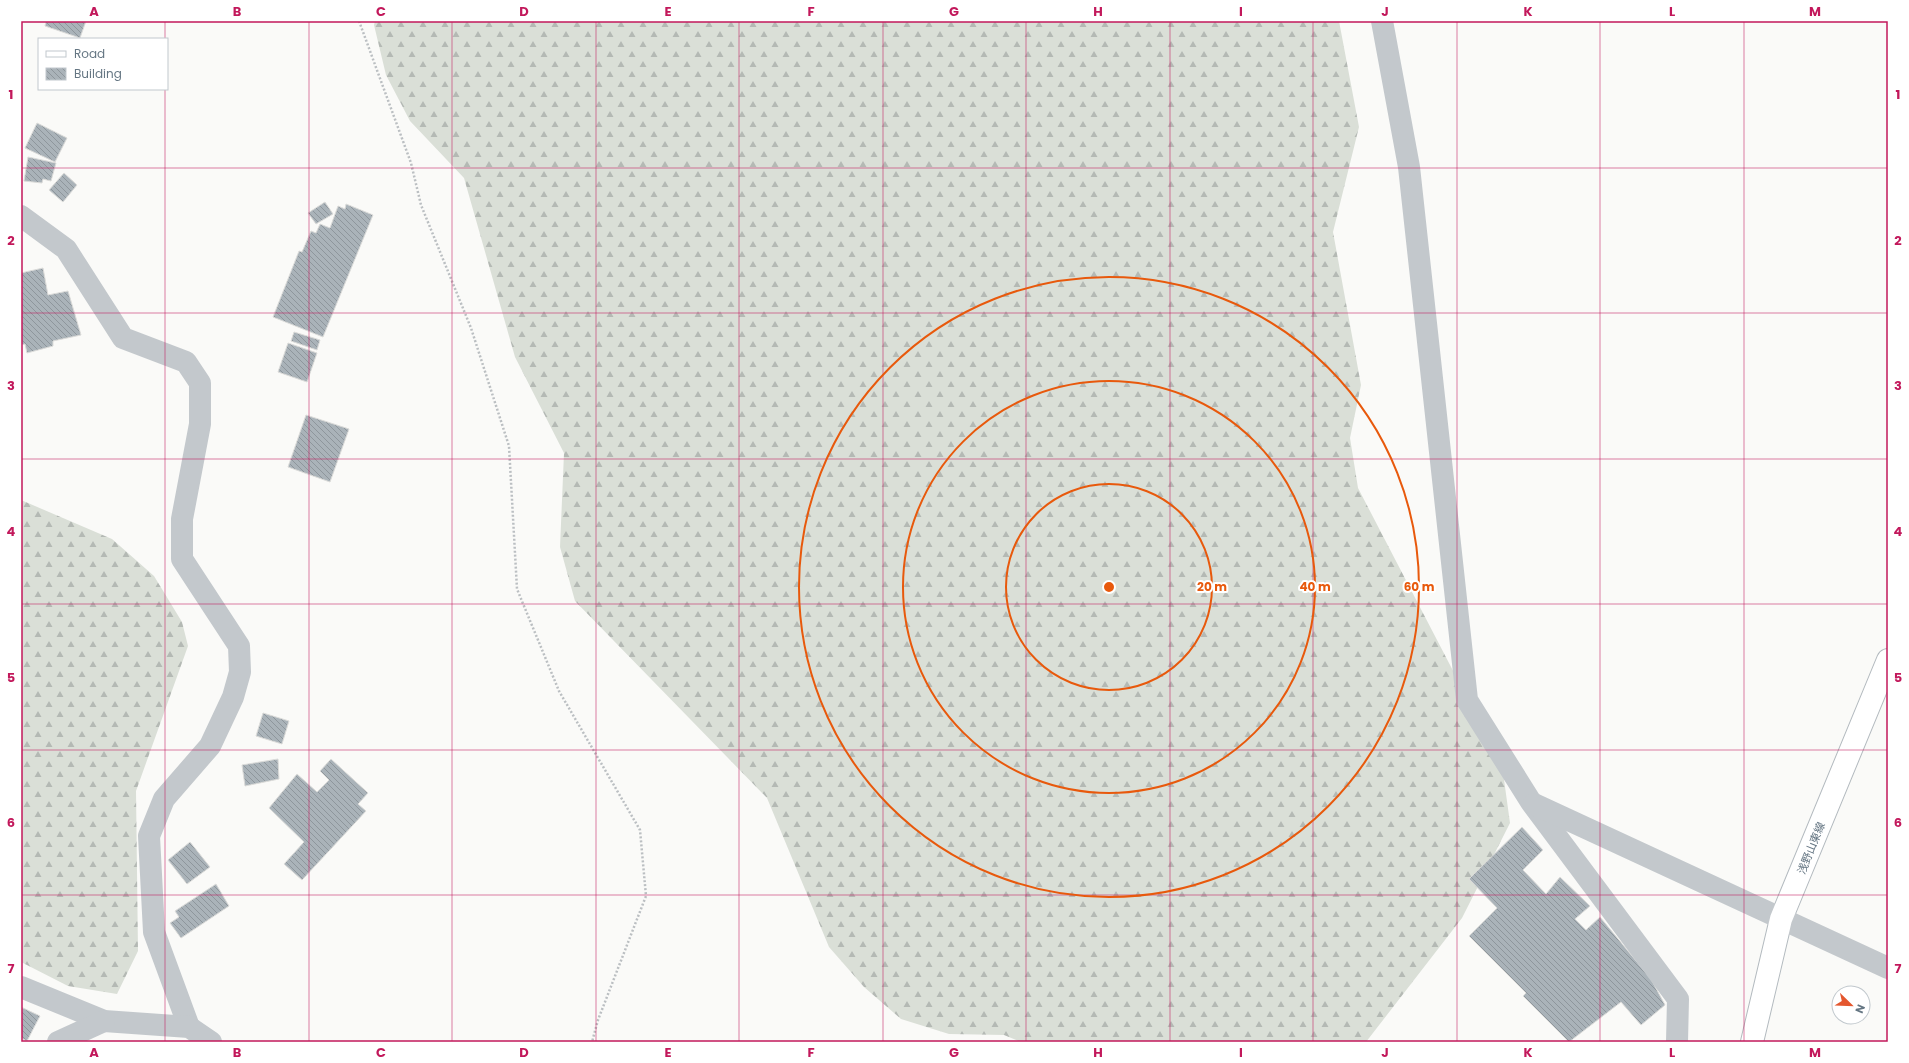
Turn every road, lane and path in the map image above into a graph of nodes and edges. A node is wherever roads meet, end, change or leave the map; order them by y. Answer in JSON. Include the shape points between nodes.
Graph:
{"nodes":[{"id":1,"x":359,"y":21,"type":"edge"},
{"id":2,"x":1382,"y":21,"type":"edge"},
{"id":3,"x":21,"y":216,"type":"edge"},
{"id":4,"x":1888,"y":660,"type":"edge"},
{"id":5,"x":1531,"y":802,"type":"junction"},
{"id":6,"x":1781,"y":919,"type":"junction"},
{"id":7,"x":1888,"y":968,"type":"edge"},
{"id":8,"x":21,"y":987,"type":"edge"},
{"id":9,"x":104,"y":1021,"type":"junction"},
{"id":10,"x":189,"y":1027,"type":"junction"},
{"id":11,"x":58,"y":1042,"type":"edge"},
{"id":12,"x":211,"y":1042,"type":"edge"},
{"id":13,"x":592,"y":1042,"type":"edge"},
{"id":14,"x":1677,"y":1042,"type":"edge"},
{"id":15,"x":1752,"y":1042,"type":"edge"}],
"edges":[{"from":1,"to":13,"type":"path","via":[[411,163],[421,205],[471,328],[509,446],[517,589],[559,691],[640,830],[646,896],[598,1020]]},
{"from":2,"to":5,"type":"street","via":[[1409,167],[1467,700]]},
{"from":3,"to":10,"type":"street","via":[[66,249],[123,338],[186,362],[200,383],[200,424],[182,520],[182,559],[239,646],[240,672],[233,697],[210,746],[164,799],[149,836],[154,932]]},
{"from":4,"to":6,"type":"main road","name":"浅野山東線"},
{"from":5,"to":6,"type":"street"},
{"from":5,"to":14,"type":"street","via":[[1678,999]]},
{"from":6,"to":7,"type":"street"},
{"from":6,"to":15,"type":"main road","name":"浅野山東線"},
{"from":8,"to":9,"type":"street"},
{"from":9,"to":10,"type":"street"},
{"from":9,"to":11,"type":"street"},
{"from":10,"to":12,"type":"street"}]}
